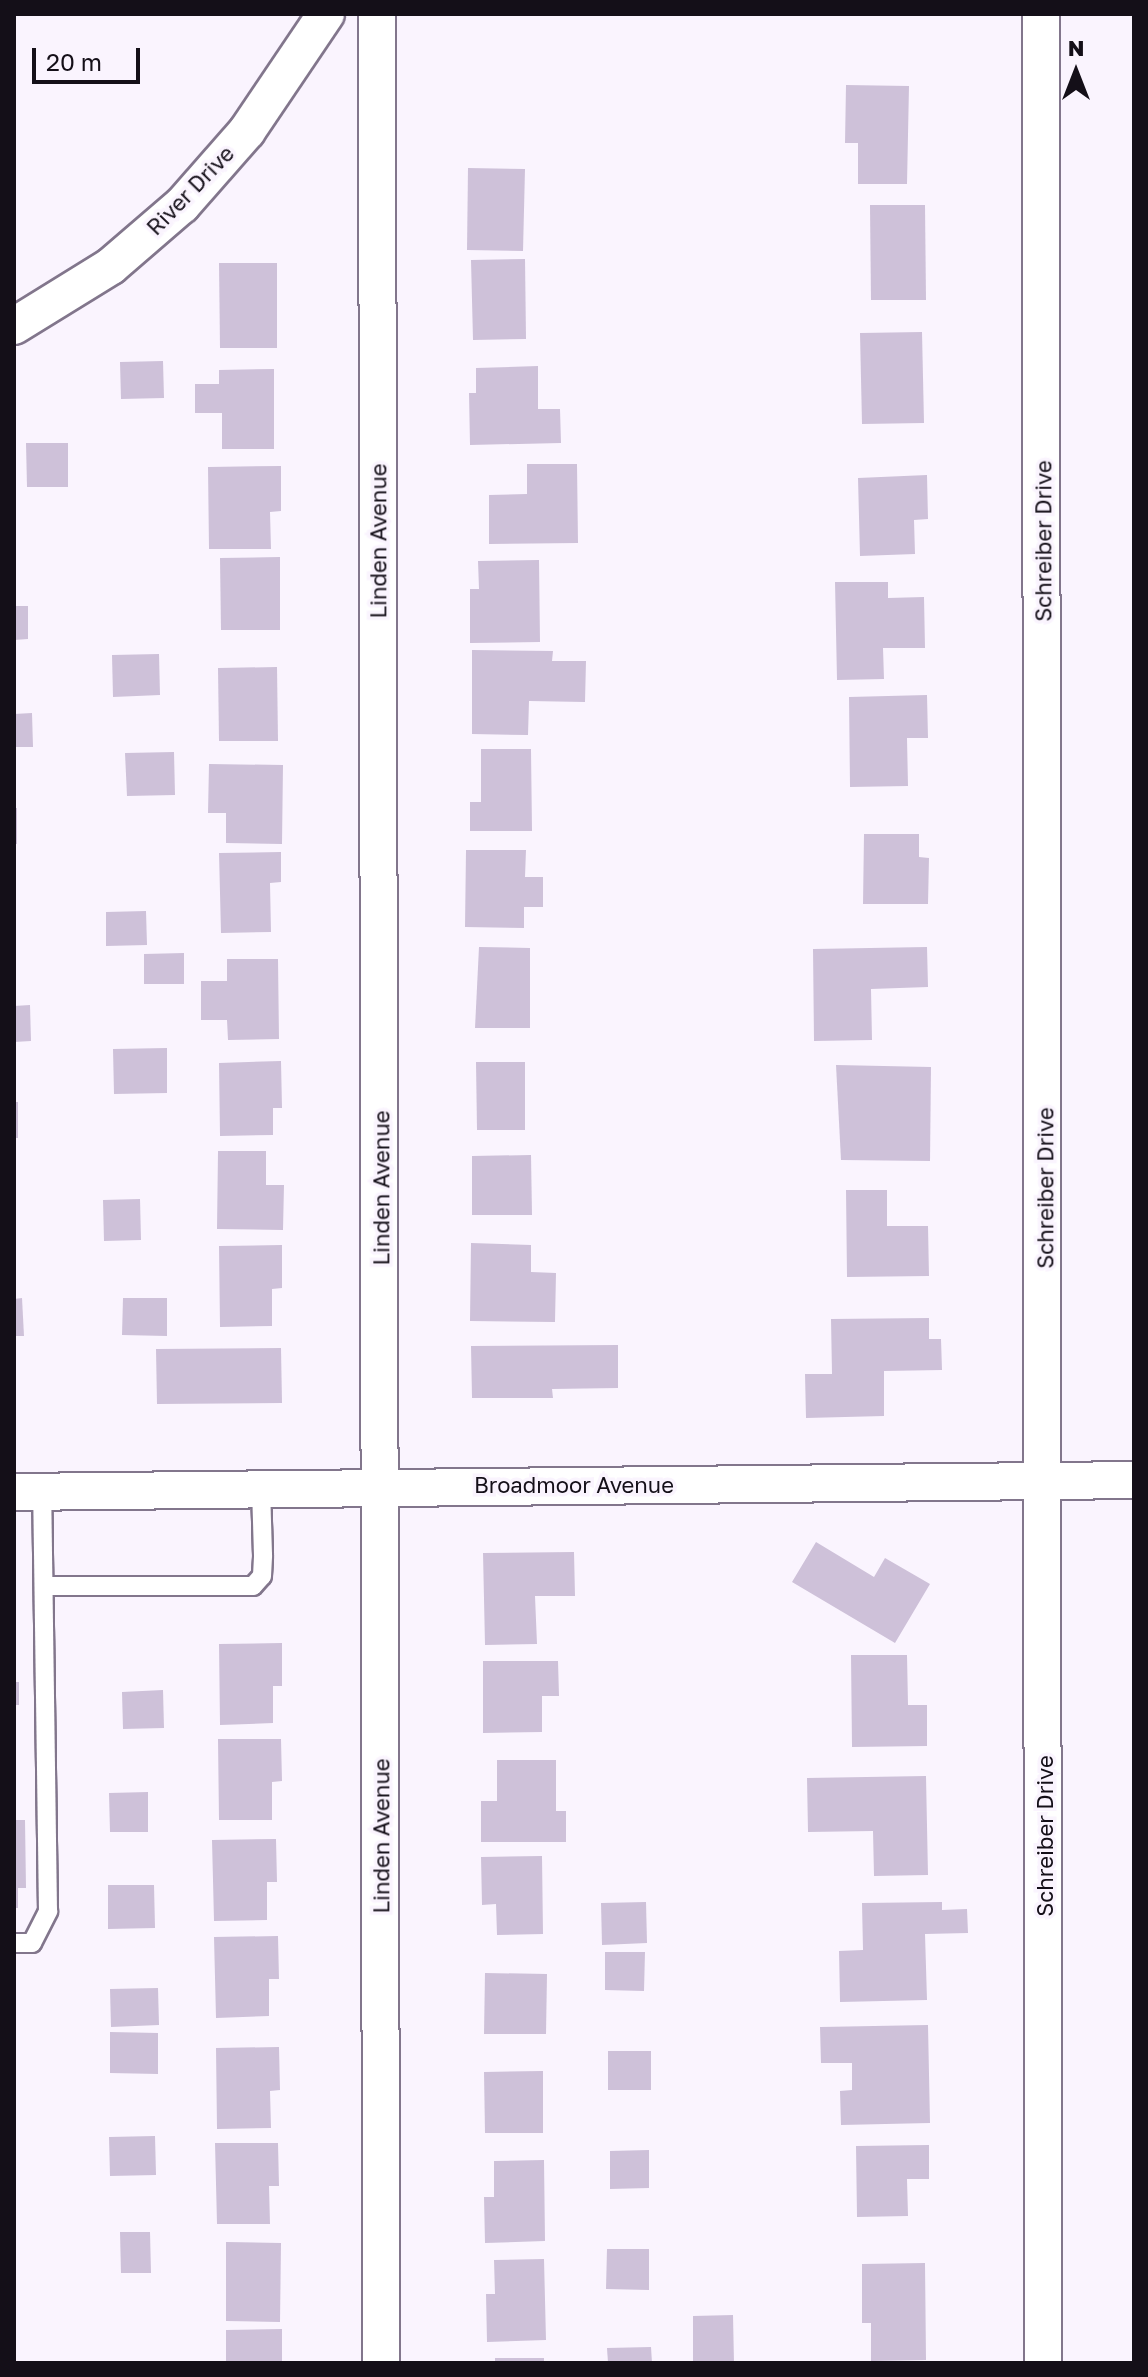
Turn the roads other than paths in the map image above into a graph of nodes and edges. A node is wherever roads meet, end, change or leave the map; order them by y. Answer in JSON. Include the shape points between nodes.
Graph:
{"nodes":[{"id":1,"x":326,"y":14,"type":"edge"},
{"id":2,"x":377,"y":14,"type":"edge"},
{"id":3,"x":1041,"y":14,"type":"edge"},
{"id":4,"x":14,"y":326,"type":"edge"},
{"id":5,"x":1134,"y":1480,"type":"edge"},
{"id":6,"x":1046,"y":1482,"type":"junction"},
{"id":7,"x":382,"y":1486,"type":"junction"},
{"id":8,"x":261,"y":1488,"type":"junction"},
{"id":9,"x":28,"y":1492,"type":"edge"},
{"id":10,"x":46,"y":1586,"type":"junction"},
{"id":11,"x":14,"y":1943,"type":"edge"},
{"id":12,"x":381,"y":2363,"type":"edge"},
{"id":13,"x":1043,"y":2363,"type":"edge"}],
"edges":[{"from":1,"to":4,"type":"street","name":"River Drive","via":[[247,131],[182,205],[111,266]]},
{"from":2,"to":7,"type":"street","name":"Linden Avenue"},
{"from":3,"to":6,"type":"street","name":"Schreiber Drive"},
{"from":5,"to":6,"type":"street","name":"Broadmoor Avenue"},
{"from":6,"to":7,"type":"street","name":"Broadmoor Avenue"},
{"from":6,"to":13,"type":"street","name":"Schreiber Drive"},
{"from":7,"to":8,"type":"street","name":"Broadmoor Avenue"},
{"from":7,"to":12,"type":"street","name":"Linden Avenue"},
{"from":8,"to":9,"type":"street","name":"Broadmoor Avenue"},
{"from":8,"to":10,"type":"lane","via":[[263,1565],[253,1586]]},
{"from":9,"to":10,"type":"lane"},
{"from":10,"to":11,"type":"lane","via":[[48,1911],[32,1943]]}]}
